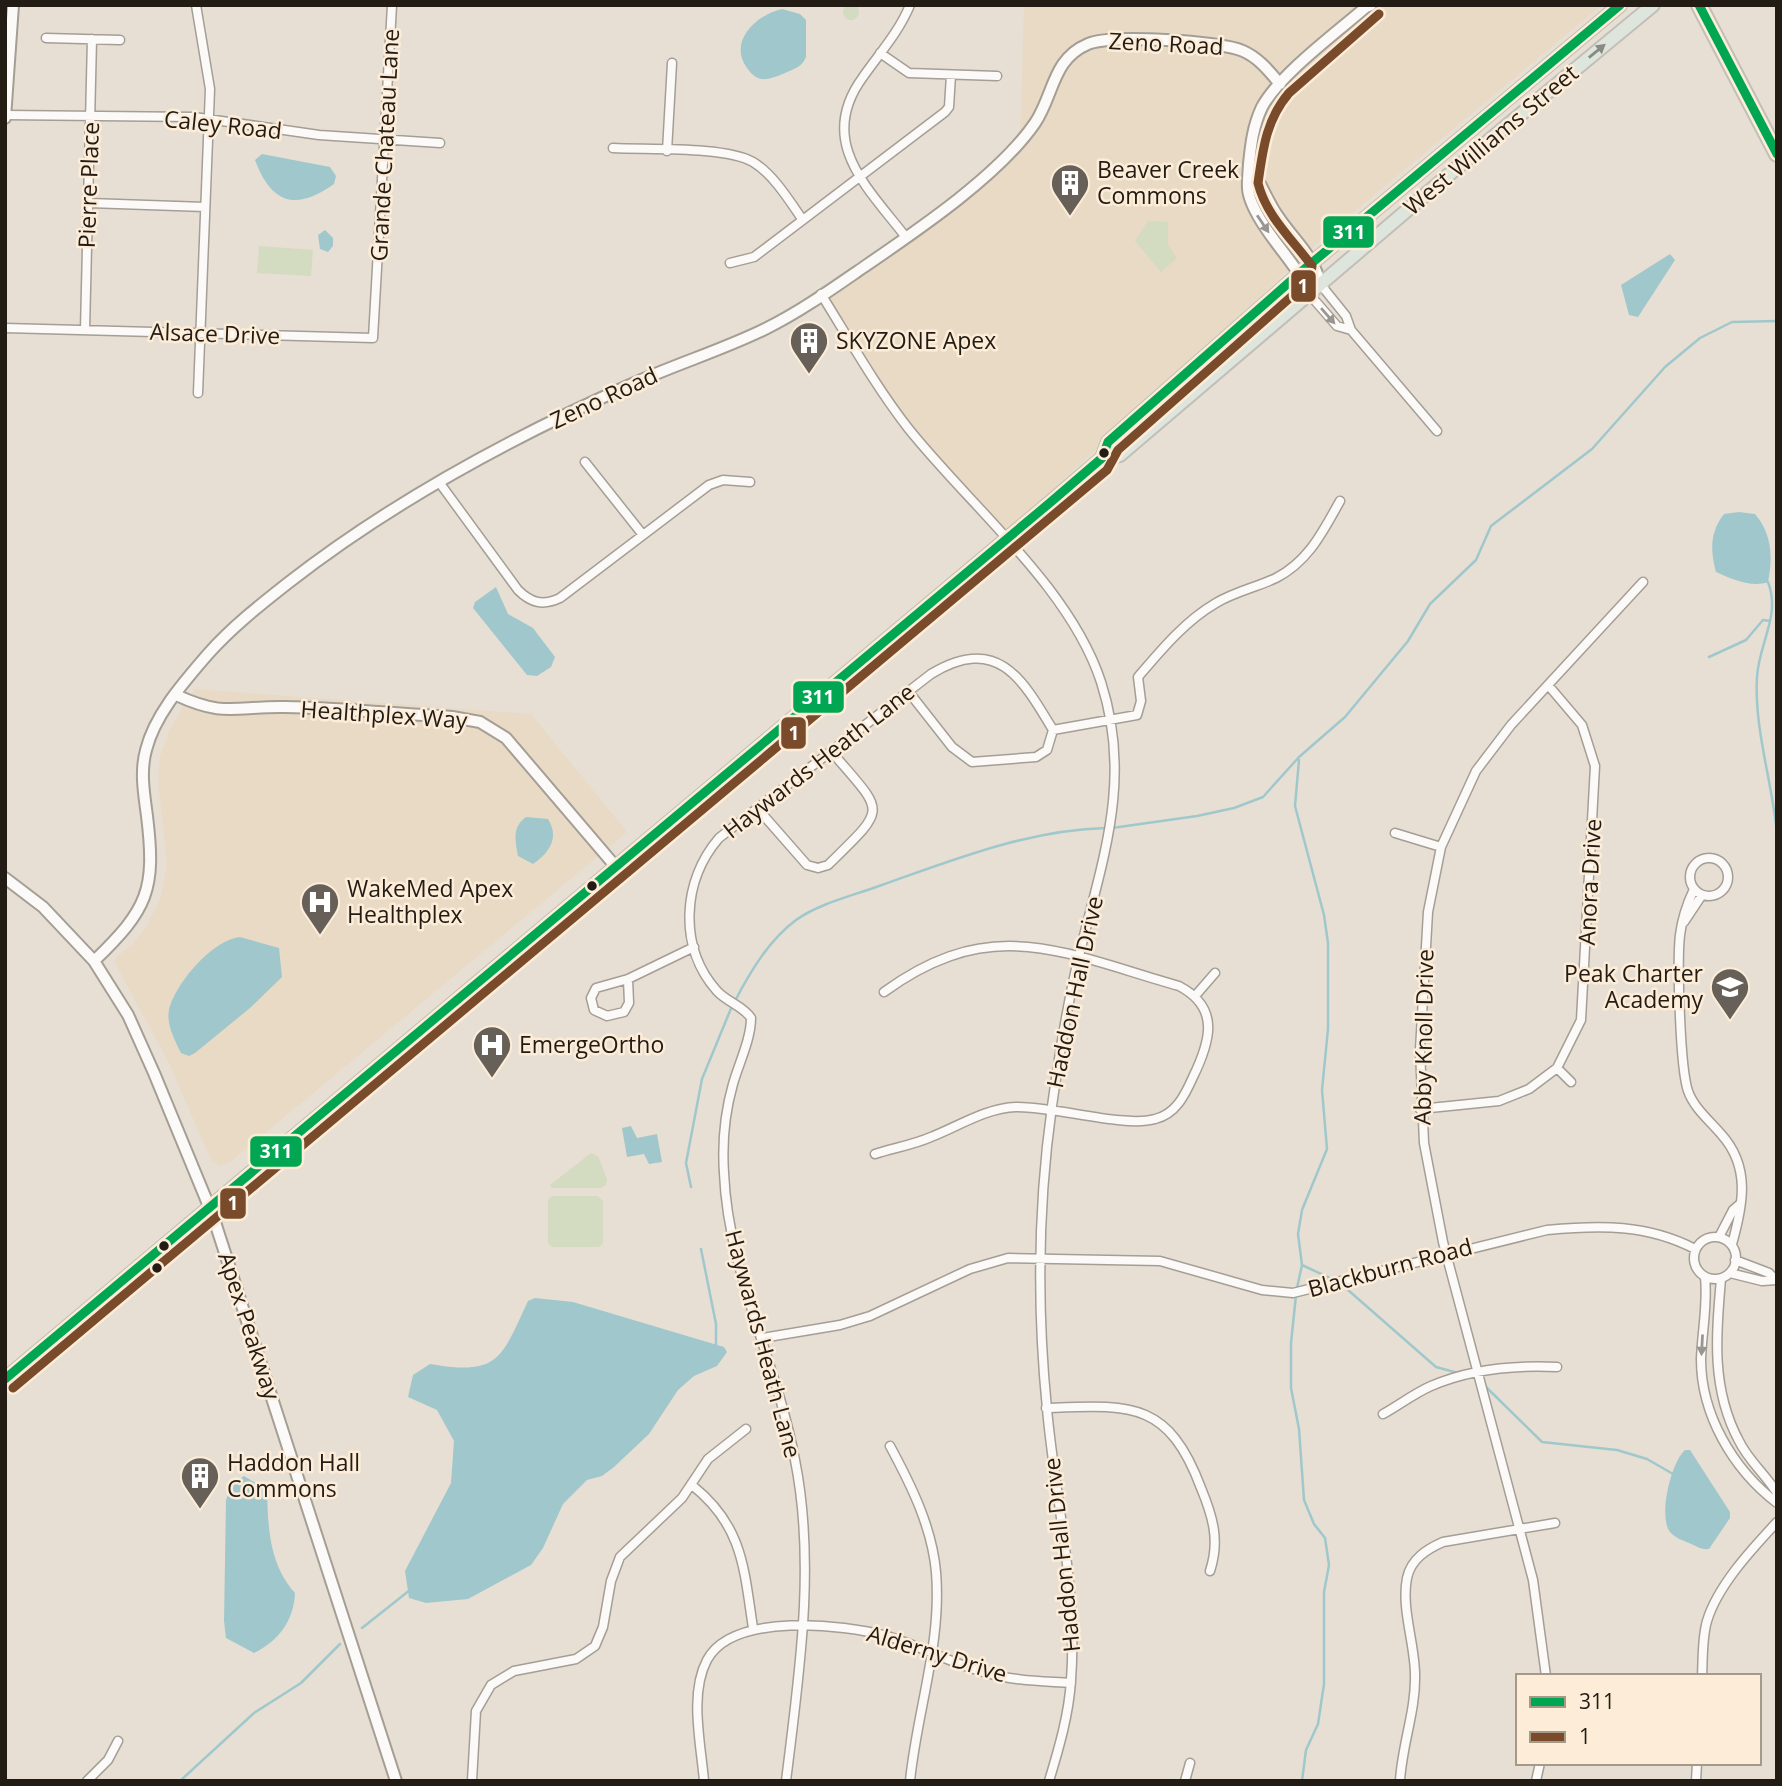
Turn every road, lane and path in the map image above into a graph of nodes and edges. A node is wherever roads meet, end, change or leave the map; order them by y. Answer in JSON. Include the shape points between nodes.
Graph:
{"nodes":[{"id":1,"x":13,"y":5,"type":"edge"},
{"id":2,"x":196,"y":5,"type":"edge"},
{"id":3,"x":392,"y":5,"type":"edge"},
{"id":4,"x":910,"y":5,"type":"edge"},
{"id":5,"x":1620,"y":5,"type":"edge"},
{"id":6,"x":1653,"y":5,"type":"edge"},
{"id":7,"x":1699,"y":5,"type":"edge"},
{"id":8,"x":1368,"y":6,"type":"edge"},
{"id":9,"x":46,"y":38,"type":"dead end"},
{"id":10,"x":92,"y":39,"type":"junction"},
{"id":11,"x":120,"y":40,"type":"dead end"},
{"id":12,"x":880,"y":53,"type":"junction"},
{"id":13,"x":672,"y":63,"type":"dead end"},
{"id":14,"x":951,"y":75,"type":"junction"},
{"id":15,"x":998,"y":76,"type":"dead end"},
{"id":16,"x":1280,"y":84,"type":"junction"},
{"id":17,"x":5,"y":117,"type":"edge"},
{"id":18,"x":91,"y":118,"type":"junction"},
{"id":19,"x":209,"y":119,"type":"junction"},
{"id":20,"x":385,"y":139,"type":"junction"},
{"id":21,"x":440,"y":143,"type":"dead end"},
{"id":22,"x":613,"y":148,"type":"dead end"},
{"id":23,"x":667,"y":150,"type":"junction"},
{"id":24,"x":1777,"y":154,"type":"edge"},
{"id":25,"x":1250,"y":166,"type":"junction"},
{"id":26,"x":859,"y":177,"type":"junction"},
{"id":27,"x":89,"y":203,"type":"junction"},
{"id":28,"x":205,"y":207,"type":"junction"},
{"id":29,"x":802,"y":219,"type":"junction"},
{"id":30,"x":905,"y":236,"type":"junction"},
{"id":31,"x":1314,"y":261,"type":"junction"},
{"id":32,"x":730,"y":263,"type":"dead end"},
{"id":33,"x":1301,"y":272,"type":"junction"},
{"id":34,"x":1321,"y":285,"type":"junction"},
{"id":35,"x":377,"y":286,"type":"joint"},
{"id":36,"x":821,"y":295,"type":"junction"},
{"id":37,"x":1310,"y":295,"type":"junction"},
{"id":38,"x":5,"y":328,"type":"edge"},
{"id":39,"x":85,"y":330,"type":"junction"},
{"id":40,"x":1351,"y":330,"type":"junction"},
{"id":41,"x":200,"y":334,"type":"junction"},
{"id":42,"x":198,"y":393,"type":"dead end"},
{"id":43,"x":1437,"y":431,"type":"dead end"},
{"id":44,"x":1102,"y":458,"type":"junction"},
{"id":45,"x":585,"y":462,"type":"dead end"},
{"id":46,"x":439,"y":482,"type":"junction"},
{"id":47,"x":750,"y":482,"type":"dead end"},
{"id":48,"x":1340,"y":500,"type":"dead end"},
{"id":49,"x":642,"y":535,"type":"junction"},
{"id":50,"x":1006,"y":540,"type":"junction"},
{"id":51,"x":1643,"y":582,"type":"dead end"},
{"id":52,"x":1548,"y":685,"type":"junction"},
{"id":53,"x":908,"y":691,"type":"junction"},
{"id":54,"x":176,"y":695,"type":"junction"},
{"id":55,"x":1109,"y":719,"type":"junction"},
{"id":56,"x":1053,"y":730,"type":"junction"},
{"id":57,"x":831,"y":751,"type":"junction"},
{"id":58,"x":758,"y":808,"type":"junction"},
{"id":59,"x":1395,"y":833,"type":"dead end"},
{"id":60,"x":1441,"y":846,"type":"junction"},
{"id":61,"x":616,"y":867,"type":"junction"},
{"id":62,"x":5,"y":878,"type":"edge"},
{"id":63,"x":1694,"y":888,"type":"junction"},
{"id":64,"x":1702,"y":895,"type":"junction"},
{"id":65,"x":1681,"y":928,"type":"junction"},
{"id":66,"x":694,"y":947,"type":"junction"},
{"id":67,"x":1079,"y":957,"type":"junction"},
{"id":68,"x":94,"y":961,"type":"junction"},
{"id":69,"x":1215,"y":973,"type":"dead end"},
{"id":70,"x":628,"y":979,"type":"junction"},
{"id":71,"x":884,"y":992,"type":"dead end"},
{"id":72,"x":1195,"y":996,"type":"junction"},
{"id":73,"x":1557,"y":1068,"type":"junction"},
{"id":74,"x":1571,"y":1082,"type":"dead end"},
{"id":75,"x":1420,"y":1109,"type":"junction"},
{"id":76,"x":1051,"y":1110,"type":"junction"},
{"id":77,"x":875,"y":1154,"type":"dead end"},
{"id":78,"x":1740,"y":1204,"type":"junction"},
{"id":79,"x":210,"y":1208,"type":"junction"},
{"id":80,"x":1719,"y":1237,"type":"junction"},
{"id":81,"x":1731,"y":1244,"type":"junction"},
{"id":82,"x":1695,"y":1249,"type":"junction"},
{"id":83,"x":1447,"y":1254,"type":"junction"},
{"id":84,"x":1041,"y":1257,"type":"junction"},
{"id":85,"x":1735,"y":1260,"type":"junction"},
{"id":86,"x":1730,"y":1273,"type":"junction"},
{"id":87,"x":1705,"y":1277,"type":"junction"},
{"id":88,"x":1721,"y":1279,"type":"junction"},
{"id":89,"x":1777,"y":1280,"type":"edge"},
{"id":90,"x":762,"y":1338,"type":"junction"},
{"id":91,"x":1557,"y":1367,"type":"dead end"},
{"id":92,"x":1480,"y":1372,"type":"junction"},
{"id":93,"x":5,"y":1379,"type":"edge"},
{"id":94,"x":1046,"y":1408,"type":"junction"},
{"id":95,"x":1383,"y":1414,"type":"dead end"},
{"id":96,"x":1730,"y":1423,"type":"junction"},
{"id":97,"x":746,"y":1429,"type":"dead end"},
{"id":98,"x":1717,"y":1430,"type":"junction"},
{"id":99,"x":890,"y":1446,"type":"dead end"},
{"id":100,"x":693,"y":1486,"type":"junction"},
{"id":101,"x":1777,"y":1493,"type":"edge"},
{"id":102,"x":1777,"y":1503,"type":"edge"},
{"id":103,"x":1777,"y":1522,"type":"edge"},
{"id":104,"x":1555,"y":1523,"type":"dead end"},
{"id":105,"x":1518,"y":1529,"type":"junction"},
{"id":106,"x":1210,"y":1572,"type":"dead end"},
{"id":107,"x":803,"y":1627,"type":"junction"},
{"id":108,"x":753,"y":1628,"type":"junction"},
{"id":109,"x":932,"y":1653,"type":"junction"},
{"id":110,"x":1546,"y":1674,"type":"edge"},
{"id":111,"x":1702,"y":1674,"type":"edge"},
{"id":112,"x":1071,"y":1683,"type":"junction"},
{"id":113,"x":118,"y":1741,"type":"dead end"},
{"id":114,"x":1190,"y":1763,"type":"dead end"},
{"id":115,"x":469,"y":1780,"type":"edge"},
{"id":116,"x":87,"y":1781,"type":"edge"},
{"id":117,"x":396,"y":1781,"type":"edge"},
{"id":118,"x":704,"y":1781,"type":"edge"},
{"id":119,"x":786,"y":1781,"type":"edge"},
{"id":120,"x":910,"y":1781,"type":"edge"},
{"id":121,"x":1049,"y":1781,"type":"edge"},
{"id":122,"x":1185,"y":1781,"type":"edge"},
{"id":123,"x":1400,"y":1781,"type":"edge"}],
"edges":[{"from":1,"to":17,"type":"street"},
{"from":2,"to":19,"type":"street","via":[[208,73]]},
{"from":3,"to":20,"type":"street","name":"Grande Chateau Lane"},
{"from":4,"to":12,"type":"street"},
{"from":5,"to":31,"type":"main road","name":"West Williams Street"},
{"from":34,"to":6,"type":"main road","name":"West Williams Street","one_way":true},
{"from":7,"to":24,"type":"highway"},
{"from":8,"to":16,"type":"street"},
{"from":9,"to":10,"type":"street"},
{"from":10,"to":11,"type":"street"},
{"from":10,"to":18,"type":"street","name":"Pierre Place"},
{"from":12,"to":14,"type":"street","via":[[909,73]]},
{"from":12,"to":26,"type":"street","via":[[846,106],[845,141]]},
{"from":13,"to":23,"type":"street"},
{"from":14,"to":15,"type":"street"},
{"from":14,"to":26,"type":"street","via":[[945,112]]},
{"from":16,"to":25,"type":"street","via":[[1257,118]]},
{"from":16,"to":30,"type":"street","name":"Zeno Road","via":[[1255,57],[1231,47],[1113,39],[1085,45],[1062,64],[1036,121],[1014,148]]},
{"from":17,"to":18,"type":"street","name":"Caley Road"},
{"from":18,"to":19,"type":"street","name":"Caley Road"},
{"from":18,"to":27,"type":"street","name":"Pierre Place"},
{"from":19,"to":20,"type":"street","name":"Caley Road"},
{"from":19,"to":28,"type":"street"},
{"from":20,"to":21,"type":"street","name":"Caley Road"},
{"from":20,"to":35,"type":"street","name":"Grande Chateau Lane"},
{"from":22,"to":23,"type":"street"},
{"from":23,"to":29,"type":"street","via":[[745,158],[770,177]]},
{"from":25,"to":31,"type":"street","via":[[1277,215]]},
{"from":25,"to":33,"type":"street","one_way":true,"via":[[1245,184],[1256,214]]},
{"from":26,"to":29,"type":"street"},
{"from":26,"to":30,"type":"street"},
{"from":27,"to":28,"type":"street"},
{"from":27,"to":39,"type":"street","name":"Pierre Place"},
{"from":28,"to":41,"type":"street"},
{"from":29,"to":32,"type":"street","via":[[754,257]]},
{"from":30,"to":36,"type":"street","name":"Zeno Road"},
{"from":31,"to":33,"type":"main road","name":"West Williams Street"},
{"from":31,"to":34,"type":"street"},
{"from":33,"to":37,"type":"street"},
{"from":33,"to":44,"type":"main road","name":"West Williams Street","via":[[1108,442]]},
{"from":34,"to":37,"type":"main road","name":"West Williams Street"},
{"from":34,"to":40,"type":"street","via":[[1346,316]]},
{"from":35,"to":41,"type":"street","name":"Alsace Drive","via":[[373,338]]},
{"from":36,"to":46,"type":"street","name":"Zeno Road","via":[[768,328],[587,404]]},
{"from":36,"to":50,"type":"street","name":"Haddon Hall Drive","via":[[906,426]]},
{"from":37,"to":40,"type":"street","one_way":true,"via":[[1337,326]]},
{"from":37,"to":44,"type":"main road","name":"West Williams Street","via":[[1120,455]]},
{"from":38,"to":39,"type":"street","name":"Alsace Drive"},
{"from":39,"to":41,"type":"street","name":"Alsace Drive"},
{"from":40,"to":43,"type":"street"},
{"from":41,"to":42,"type":"street"},
{"from":44,"to":50,"type":"main road","name":"West Williams Street"},
{"from":45,"to":49,"type":"street"},
{"from":46,"to":49,"type":"street","via":[[518,590],[533,602],[559,598]]},
{"from":46,"to":54,"type":"street","name":"Zeno Road","via":[[328,551],[255,609],[221,640]]},
{"from":47,"to":49,"type":"street","via":[[723,480],[709,485]]},
{"from":48,"to":55,"type":"street","via":[[1303,559],[1275,578],[1217,602],[1168,641],[1138,677],[1141,701],[1137,715]]},
{"from":50,"to":55,"type":"street","name":"Haddon Hall Drive","via":[[1053,595],[1084,645],[1099,678]]},
{"from":50,"to":61,"type":"main road","name":"West Williams Street"},
{"from":51,"to":52,"type":"street","name":"Abby Knoll Drive"},
{"from":52,"to":60,"type":"street","name":"Abby Knoll Drive","via":[[1476,771]]},
{"from":52,"to":73,"type":"street","name":"Anora Drive","via":[[1582,725],[1596,781],[1583,1004],[1576,1034]]},
{"from":53,"to":56,"type":"street","name":"Haywards Heath Lane","via":[[954,662],[994,661],[1026,684]]},
{"from":53,"to":56,"type":"street","via":[[952,747],[972,762],[1036,757],[1047,750]]},
{"from":53,"to":57,"type":"street","name":"Haywards Heath Lane"},
{"from":54,"to":61,"type":"street","name":"Healthplex Way","via":[[224,711],[286,707],[480,722],[516,748]]},
{"from":54,"to":68,"type":"street","name":"Zeno Road","via":[[151,734],[144,761],[152,862],[146,893],[129,926]]},
{"from":55,"to":56,"type":"street"},
{"from":55,"to":67,"type":"street","name":"Haddon Hall Drive","via":[[1116,760],[1113,819]]},
{"from":57,"to":58,"type":"street","name":"Haywards Heath Lane"},
{"from":57,"to":58,"type":"street","via":[[874,807],[870,823],[828,865],[807,866]]},
{"from":58,"to":66,"type":"street","name":"Haywards Heath Lane","via":[[719,838],[699,867],[689,908]]},
{"from":59,"to":60,"type":"street"},
{"from":60,"to":75,"type":"street","name":"Abby Knoll Drive","via":[[1427,924]]},
{"from":61,"to":79,"type":"main road","name":"West Williams Street"},
{"from":62,"to":68,"type":"street","name":"Apex Peakway","via":[[43,907]]},
{"from":63,"to":64,"type":"street"},
{"from":63,"to":64,"type":"street","via":[[1690,878],[1696,863],[1705,858],[1720,861],[1727,869],[1726,886],[1713,896]]},
{"from":63,"to":65,"type":"street"},
{"from":64,"to":65,"type":"street"},
{"from":65,"to":78,"type":"street","via":[[1685,1080],[1695,1104],[1740,1161]]},
{"from":66,"to":70,"type":"street"},
{"from":66,"to":90,"type":"street","name":"Haywards Heath Lane","via":[[716,990],[751,1017],[728,1107],[724,1173],[732,1240]]},
{"from":67,"to":71,"type":"street","via":[[1016,945],[974,949],[931,962]]},
{"from":67,"to":72,"type":"street","via":[[1179,986]]},
{"from":67,"to":76,"type":"street","name":"Haddon Hall Drive"},
{"from":68,"to":79,"type":"street","name":"Apex Peakway","via":[[128,1015]]},
{"from":69,"to":72,"type":"street"},
{"from":70,"to":70,"type":"street","via":[[596,988],[591,998],[594,1010],[607,1016],[624,1012],[629,1003]]},
{"from":72,"to":76,"type":"street","via":[[1208,1021],[1207,1045],[1184,1097],[1170,1112],[1137,1121]]},
{"from":73,"to":74,"type":"street"},
{"from":73,"to":75,"type":"street","name":"Anora Drive","via":[[1529,1089],[1507,1098]]},
{"from":75,"to":83,"type":"street","name":"Abby Knoll Drive"},
{"from":76,"to":77,"type":"street","via":[[1015,1107],[992,1111],[919,1142]]},
{"from":76,"to":84,"type":"street","name":"Haddon Hall Drive"},
{"from":78,"to":80,"type":"street"},
{"from":78,"to":81,"type":"street"},
{"from":79,"to":93,"type":"main road","name":"West Williams Street"},
{"from":79,"to":117,"type":"street","name":"Apex Peakway"},
{"from":80,"to":81,"type":"street"},
{"from":80,"to":82,"type":"street","via":[[1705,1239]]},
{"from":81,"to":85,"type":"street"},
{"from":82,"to":83,"type":"street","name":"Blackburn Road","via":[[1656,1232],[1586,1227],[1547,1230]]},
{"from":82,"to":87,"type":"street","via":[[1696,1268]]},
{"from":83,"to":84,"type":"street","name":"Blackburn Road","via":[[1293,1293],[1262,1290],[1160,1261]]},
{"from":83,"to":92,"type":"street","name":"Abby Knoll Drive"},
{"from":84,"to":90,"type":"street","name":"Blackburn Road","via":[[981,1264],[870,1316]]},
{"from":84,"to":94,"type":"street","name":"Haddon Hall Drive"},
{"from":85,"to":86,"type":"street"},
{"from":85,"to":89,"type":"street"},
{"from":86,"to":88,"type":"street"},
{"from":86,"to":89,"type":"street"},
{"from":87,"to":88,"type":"street"},
{"from":87,"to":98,"type":"street","one_way":true,"via":[[1701,1362]]},
{"from":88,"to":96,"type":"street","via":[[1716,1360]]},
{"from":90,"to":107,"type":"street","name":"Haywards Heath Lane","via":[[786,1420],[802,1502]]},
{"from":91,"to":92,"type":"street"},
{"from":92,"to":95,"type":"street","via":[[1432,1386]]},
{"from":92,"to":105,"type":"street","name":"Abby Knoll Drive"},
{"from":94,"to":106,"type":"street","via":[[1116,1406],[1149,1416],[1168,1429],[1191,1459],[1214,1527],[1217,1549]]},
{"from":94,"to":112,"type":"street","name":"Haddon Hall Drive","via":[[1072,1613]]},
{"from":96,"to":98,"type":"street"},
{"from":96,"to":101,"type":"street"},
{"from":97,"to":100,"type":"street","via":[[708,1459]]},
{"from":98,"to":102,"type":"street","via":[[1741,1468]]},
{"from":99,"to":109,"type":"street","via":[[918,1503],[933,1552],[937,1594]]},
{"from":100,"to":108,"type":"street","via":[[717,1507],[737,1541]]},
{"from":100,"to":115,"type":"street","via":[[620,1557],[595,1646],[576,1659],[514,1671],[491,1685],[476,1711]]},
{"from":103,"to":111,"type":"street","via":[[1711,1610]]},
{"from":104,"to":105,"type":"street"},
{"from":105,"to":110,"type":"street","name":"Abby Knoll Drive","via":[[1533,1580]]},
{"from":105,"to":123,"type":"street","via":[[1443,1542],[1427,1549],[1407,1577],[1416,1677]]},
{"from":107,"to":108,"type":"street","name":"Alderny Drive"},
{"from":107,"to":109,"type":"street","name":"Alderny Drive","via":[[870,1632]]},
{"from":107,"to":119,"type":"street","name":"Haywards Heath Lane"},
{"from":108,"to":118,"type":"street","via":[[718,1646],[705,1665],[698,1706]]},
{"from":109,"to":112,"type":"street","name":"Alderny Drive","via":[[990,1674]]},
{"from":109,"to":120,"type":"street"},
{"from":112,"to":121,"type":"street","name":"Haddon Hall Drive"},
{"from":113,"to":116,"type":"street","via":[[108,1760]]},
{"from":114,"to":122,"type":"street"}]}
